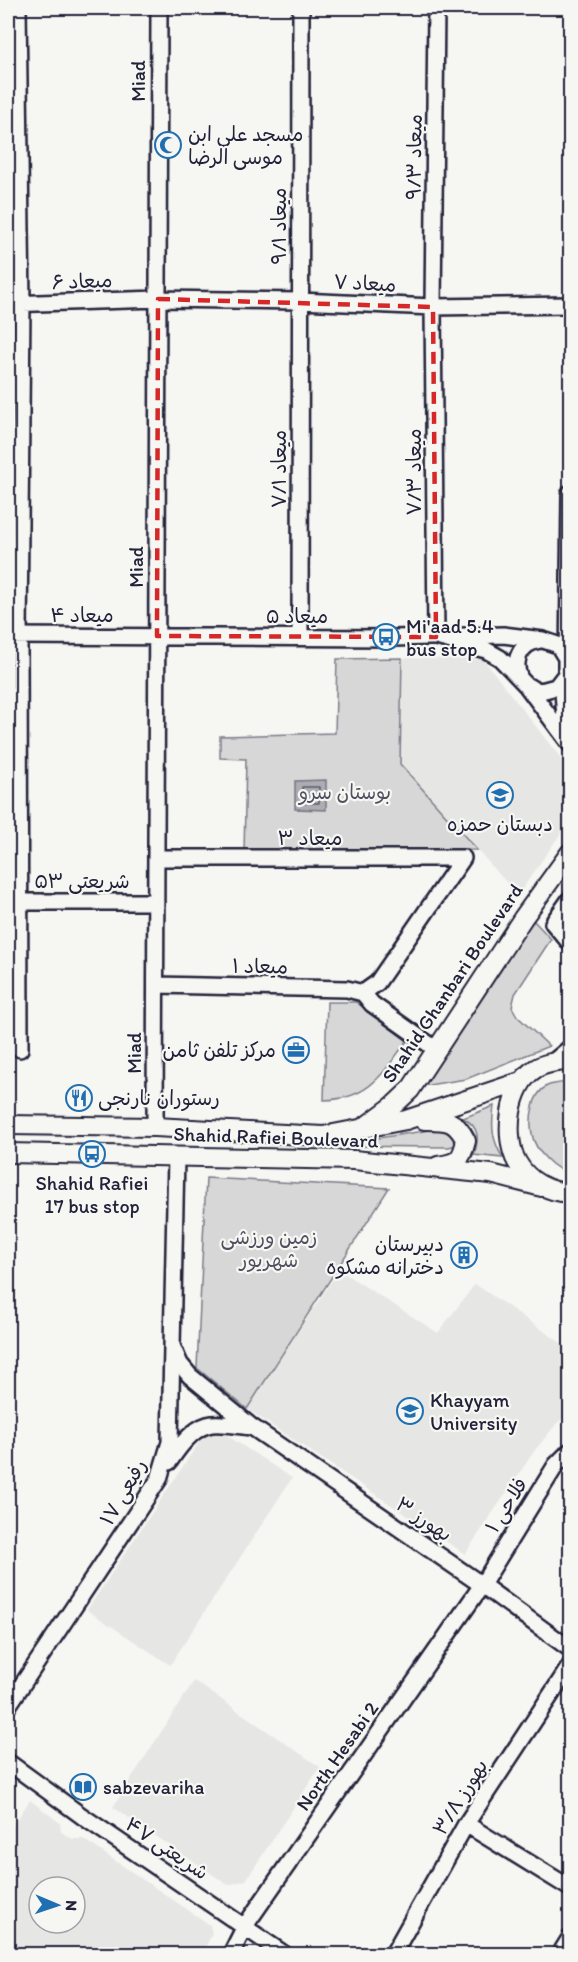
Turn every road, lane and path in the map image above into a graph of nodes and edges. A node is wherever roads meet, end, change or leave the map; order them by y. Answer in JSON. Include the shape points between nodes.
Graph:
{"nodes":[{"id":1,"x":18,"y":8,"type":"edge"},
{"id":2,"x":159,"y":8,"type":"edge"},
{"id":3,"x":301,"y":8,"type":"edge"},
{"id":4,"x":436,"y":8,"type":"edge"},
{"id":5,"x":158,"y":299,"type":"junction"},
{"id":6,"x":300,"y":301,"type":"junction"},
{"id":7,"x":15,"y":304,"type":"edge"},
{"id":8,"x":570,"y":305,"type":"edge"},
{"id":9,"x":433,"y":307,"type":"junction"},
{"id":10,"x":570,"y":493,"type":"edge"},
{"id":11,"x":570,"y":606,"type":"edge"},
{"id":12,"x":157,"y":636,"type":"junction"},
{"id":13,"x":13,"y":637,"type":"edge"},
{"id":14,"x":300,"y":637,"type":"junction"},
{"id":15,"x":436,"y":637,"type":"junction"},
{"id":16,"x":547,"y":641,"type":"junction"},
{"id":17,"x":568,"y":665,"type":"junction"},
{"id":18,"x":562,"y":681,"type":"junction"},
{"id":19,"x":523,"y":682,"type":"junction"},
{"id":20,"x":570,"y":742,"type":"edge"},
{"id":21,"x":570,"y":853,"type":"edge"},
{"id":22,"x":156,"y":858,"type":"junction"},
{"id":23,"x":570,"y":899,"type":"edge"},
{"id":24,"x":13,"y":902,"type":"edge"},
{"id":25,"x":156,"y":902,"type":"junction"},
{"id":26,"x":570,"y":943,"type":"edge"},
{"id":27,"x":156,"y":985,"type":"junction"},
{"id":28,"x":363,"y":993,"type":"junction"},
{"id":29,"x":570,"y":1048,"type":"edge"},
{"id":30,"x":20,"y":1049,"type":"dead end"},
{"id":31,"x":437,"y":1050,"type":"junction"},
{"id":32,"x":562,"y":1061,"type":"edge"},
{"id":33,"x":520,"y":1083,"type":"junction"},
{"id":34,"x":406,"y":1120,"type":"junction"},
{"id":35,"x":8,"y":1125,"type":"edge"},
{"id":36,"x":155,"y":1127,"type":"junction"},
{"id":37,"x":362,"y":1129,"type":"junction"},
{"id":38,"x":8,"y":1153,"type":"edge"},
{"id":39,"x":176,"y":1157,"type":"junction"},
{"id":40,"x":430,"y":1167,"type":"junction"},
{"id":41,"x":542,"y":1187,"type":"junction"},
{"id":42,"x":567,"y":1194,"type":"edge"},
{"id":43,"x":172,"y":1346,"type":"junction"},
{"id":44,"x":252,"y":1427,"type":"junction"},
{"id":45,"x":570,"y":1451,"type":"edge"},
{"id":46,"x":159,"y":1479,"type":"junction"},
{"id":47,"x":482,"y":1585,"type":"junction"},
{"id":48,"x":570,"y":1649,"type":"edge"},
{"id":49,"x":570,"y":1666,"type":"edge"},
{"id":50,"x":8,"y":1706,"type":"edge"},
{"id":51,"x":8,"y":1762,"type":"edge"},
{"id":52,"x":466,"y":1824,"type":"junction"},
{"id":53,"x":570,"y":1888,"type":"edge"},
{"id":54,"x":245,"y":1926,"type":"junction"},
{"id":55,"x":570,"y":1938,"type":"edge"},
{"id":56,"x":231,"y":1954,"type":"edge"},
{"id":57,"x":284,"y":1954,"type":"edge"},
{"id":58,"x":393,"y":1954,"type":"edge"},
{"id":59,"x":560,"y":1954,"type":"edge"}],
"edges":[{"from":1,"to":7,"type":"street"},
{"from":2,"to":5,"type":"street","name":"Miad"},
{"from":3,"to":6,"type":"street","name":"میعاد ۹/۱"},
{"from":4,"to":9,"type":"street","name":"میعاد ۹/۳"},
{"from":5,"to":6,"type":"street","name":"میعاد ۷"},
{"from":5,"to":7,"type":"street","name":"میعاد ۶"},
{"from":5,"to":12,"type":"street","name":"Miad"},
{"from":6,"to":9,"type":"street","name":"میعاد ۷"},
{"from":6,"to":14,"type":"street","name":"میعاد ۷/۱"},
{"from":7,"to":13,"type":"street"},
{"from":8,"to":9,"type":"street","name":"میعاد ۷"},
{"from":9,"to":15,"type":"street","name":"میعاد ۷/۳"},
{"from":10,"to":11,"type":"street"},
{"from":11,"to":16,"type":"street"},
{"from":11,"to":17,"type":"street"},
{"from":12,"to":13,"type":"street","name":"میعاد ۴"},
{"from":12,"to":14,"type":"street","name":"میعاد ۵"},
{"from":12,"to":22,"type":"street","name":"Miad"},
{"from":13,"to":24,"type":"street"},
{"from":14,"to":15,"type":"street","name":"میعاد ۵"},
{"from":15,"to":16,"type":"street","via":[[503,635]]},
{"from":15,"to":19,"type":"street","via":[[486,650],[500,658]]},
{"from":16,"to":17,"type":"street","via":[[563,651]]},
{"from":16,"to":19,"type":"street","via":[[522,649],[516,664]]},
{"from":17,"to":18,"type":"street"},
{"from":18,"to":19,"type":"street","via":[[541,691]]},
{"from":18,"to":20,"type":"street"},
{"from":19,"to":20,"type":"street"},
{"from":21,"to":31,"type":"main road","name":"Shahid Ghanbari Boulevard"},
{"from":22,"to":25,"type":"street","name":"Miad"},
{"from":22,"to":28,"type":"street","name":"میعاد ۳","via":[[463,858],[377,983]]},
{"from":23,"to":26,"type":"street","via":[[553,923]]},
{"from":24,"to":25,"type":"street","name":"شریعتی ۵۳"},
{"from":24,"to":30,"type":"street"},
{"from":25,"to":27,"type":"street","name":"Miad"},
{"from":27,"to":28,"type":"street","name":"میعاد ۱","via":[[347,989]]},
{"from":27,"to":36,"type":"street","name":"Miad"},
{"from":28,"to":31,"type":"street","via":[[372,1004]]},
{"from":29,"to":32,"type":"street"},
{"from":31,"to":37,"type":"main road","name":"Shahid Ghanbari Boulevard","via":[[410,1090]]},
{"from":32,"to":33,"type":"main road","name":"Shahid Rafiei Boulevard","via":[[536,1068]]},
{"from":33,"to":34,"type":"main road","name":"Shahid Rafiei Boulevard"},
{"from":33,"to":41,"type":"main road","via":[[510,1115],[516,1161]]},
{"from":34,"to":37,"type":"main road","name":"Shahid Rafiei Boulevard"},
{"from":34,"to":40,"type":"main road","via":[[446,1120],[459,1127],[466,1141],[462,1156],[453,1164]]},
{"from":35,"to":36,"type":"main road","name":"Shahid Rafiei Boulevard"},
{"from":36,"to":37,"type":"main road","name":"Shahid Rafiei Boulevard","via":[[323,1136]]},
{"from":38,"to":39,"type":"main road","name":"Shahid Rafiei Boulevard"},
{"from":39,"to":40,"type":"main road","name":"Shahid Rafiei Boulevard","via":[[354,1160]]},
{"from":39,"to":43,"type":"street","name":"رفیعی ۱۷"},
{"from":40,"to":41,"type":"main road","name":"Shahid Rafiei Boulevard","via":[[491,1174]]},
{"from":41,"to":42,"type":"main road","name":"Shahid Rafiei Boulevard"},
{"from":43,"to":44,"type":"street","name":"بهورز ۳","via":[[190,1376]]},
{"from":43,"to":46,"type":"street","name":"رفیعی ۱۷","via":[[170,1442]]},
{"from":44,"to":46,"type":"street","via":[[211,1424],[196,1431],[178,1447]]},
{"from":44,"to":47,"type":"street","name":"بهورز ۳"},
{"from":45,"to":47,"type":"street","name":"فلاحی ۱","via":[[556,1465]]},
{"from":46,"to":50,"type":"street","name":"رفیعی ۱۷"},
{"from":47,"to":48,"type":"street","name":"بهورز ۳"},
{"from":47,"to":54,"type":"street","name":"North Hesabi 2"},
{"from":49,"to":52,"type":"street","name":"بهورز ۳/۸"},
{"from":51,"to":54,"type":"street","name":"شریعتی ۴۷"},
{"from":52,"to":53,"type":"street"},
{"from":52,"to":58,"type":"street","name":"بهورز ۳/۸"},
{"from":54,"to":56,"type":"street","name":"North Hesabi 2"},
{"from":54,"to":57,"type":"street","name":"شریعتی ۴۷"},
{"from":55,"to":59,"type":"street"}]}
